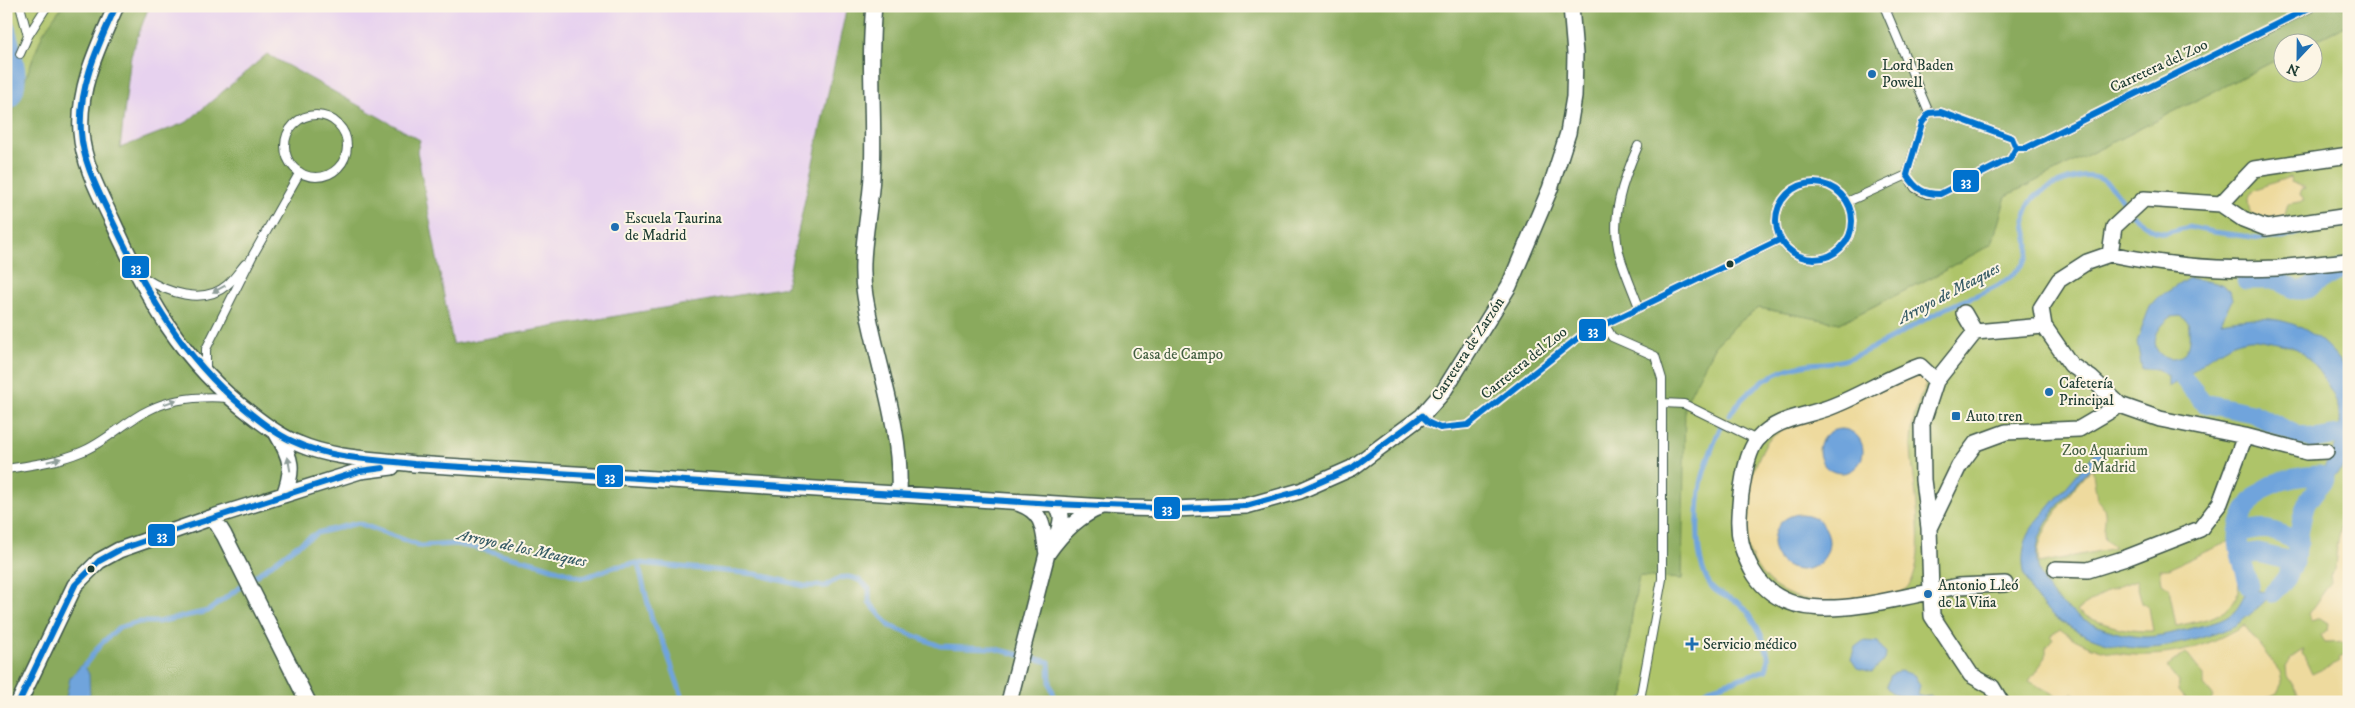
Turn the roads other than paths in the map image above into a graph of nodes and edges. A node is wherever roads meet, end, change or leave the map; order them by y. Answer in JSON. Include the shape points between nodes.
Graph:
{"nodes":[{"id":1,"x":20,"y":6,"type":"edge"},
{"id":2,"x":47,"y":6,"type":"edge"},
{"id":3,"x":116,"y":6,"type":"edge"},
{"id":4,"x":874,"y":6,"type":"edge"},
{"id":5,"x":1884,"y":6,"type":"edge"},
{"id":6,"x":2314,"y":6,"type":"edge"},
{"id":7,"x":1571,"y":7,"type":"edge"},
{"id":8,"x":28,"y":36,"type":"junction"},
{"id":9,"x":20,"y":54,"type":"dead end"},
{"id":10,"x":1929,"y":113,"type":"junction"},
{"id":11,"x":1638,"y":146,"type":"dead end"},
{"id":12,"x":2016,"y":148,"type":"junction"},
{"id":13,"x":2349,"y":155,"type":"edge"},
{"id":14,"x":300,"y":172,"type":"junction"},
{"id":15,"x":1907,"y":175,"type":"junction"},
{"id":16,"x":1847,"y":202,"type":"junction"},
{"id":17,"x":2221,"y":204,"type":"junction"},
{"id":18,"x":2349,"y":216,"type":"edge"},
{"id":19,"x":1780,"y":240,"type":"junction"},
{"id":20,"x":2110,"y":254,"type":"junction"},
{"id":21,"x":253,"y":255,"type":"junction"},
{"id":22,"x":2349,"y":261,"type":"edge"},
{"id":23,"x":136,"y":273,"type":"junction"},
{"id":24,"x":1639,"y":307,"type":"junction"},
{"id":25,"x":1964,"y":313,"type":"dead end"},
{"id":26,"x":1605,"y":325,"type":"junction"},
{"id":27,"x":2044,"y":326,"type":"junction"},
{"id":28,"x":1975,"y":332,"type":"junction"},
{"id":29,"x":206,"y":373,"type":"junction"},
{"id":30,"x":1936,"y":381,"type":"junction"},
{"id":31,"x":229,"y":398,"type":"junction"},
{"id":32,"x":1663,"y":403,"type":"junction"},
{"id":33,"x":2120,"y":405,"type":"junction"},
{"id":34,"x":1422,"y":416,"type":"junction"},
{"id":35,"x":278,"y":434,"type":"junction"},
{"id":36,"x":2245,"y":436,"type":"junction"},
{"id":37,"x":1757,"y":440,"type":"junction"},
{"id":38,"x":2326,"y":451,"type":"dead end"},
{"id":39,"x":414,"y":464,"type":"junction"},
{"id":40,"x":6,"y":469,"type":"edge"},
{"id":41,"x":899,"y":493,"type":"junction"},
{"id":42,"x":284,"y":495,"type":"junction"},
{"id":43,"x":1012,"y":501,"type":"junction"},
{"id":44,"x":1054,"y":504,"type":"junction"},
{"id":45,"x":1105,"y":506,"type":"junction"},
{"id":46,"x":213,"y":517,"type":"junction"},
{"id":47,"x":1930,"y":528,"type":"junction"},
{"id":48,"x":1051,"y":548,"type":"junction"},
{"id":49,"x":2056,"y":569,"type":"dead end"},
{"id":50,"x":2005,"y":584,"type":"dead end"},
{"id":51,"x":1931,"y":592,"type":"junction"},
{"id":52,"x":19,"y":702,"type":"edge"},
{"id":53,"x":308,"y":702,"type":"edge"},
{"id":54,"x":1009,"y":702,"type":"edge"},
{"id":55,"x":1642,"y":702,"type":"edge"},
{"id":56,"x":2001,"y":702,"type":"edge"}],
"edges":[{"from":1,"to":8,"type":"lane"},
{"from":2,"to":8,"type":"lane"},
{"from":3,"to":23,"type":"street","name":"Carretera de Zarzón","via":[[84,84],[81,131],[92,177]]},
{"from":4,"to":41,"type":"street","via":[[871,36],[872,177],[863,271],[865,297],[897,438]]},
{"from":5,"to":10,"type":"lane"},
{"from":6,"to":12,"type":"lane","name":"Carretera del Zoo","via":[[2026,148]]},
{"from":7,"to":34,"type":"street","name":"Carretera de Zarzón","via":[[1574,97],[1568,133],[1550,189],[1509,286],[1443,392]]},
{"from":8,"to":9,"type":"lane"},
{"from":10,"to":12,"type":"lane","via":[[1951,114],[2012,138]]},
{"from":10,"to":15,"type":"lane","via":[[1922,123]]},
{"from":11,"to":24,"type":"lane","via":[[1623,183],[1616,226],[1620,256]]},
{"from":12,"to":15,"type":"lane","via":[[2010,159],[1940,194],[1927,194],[1915,188]]},
{"from":13,"to":17,"type":"street","via":[[2254,169]]},
{"from":14,"to":14,"type":"lane","via":[[318,177],[341,164],[347,148],[346,140],[331,119],[306,117],[288,133],[285,149]]},
{"from":14,"to":21,"type":"lane"},
{"from":15,"to":16,"type":"lane"},
{"from":16,"to":19,"type":"lane","via":[[1830,186],[1807,183],[1796,187],[1779,204],[1775,226]]},
{"from":16,"to":19,"type":"lane","via":[[1852,226],[1842,248],[1831,256],[1807,260],[1796,255]]},
{"from":17,"to":18,"type":"street","via":[[2243,219],[2266,228]]},
{"from":17,"to":20,"type":"street","via":[[2144,199],[2114,227]]},
{"from":19,"to":24,"type":"lane","name":"Carretera del Zoo"},
{"from":20,"to":22,"type":"street","via":[[2191,266],[2275,268]]},
{"from":20,"to":27,"type":"street","via":[[2087,262],[2059,280],[2041,308]]},
{"from":21,"to":23,"type":"lane","one_way":true,"via":[[226,286],[210,293],[186,294],[164,290]]},
{"from":21,"to":29,"type":"lane","via":[[206,349]]},
{"from":23,"to":29,"type":"street","name":"Carretera de Zarzón","via":[[166,326]]},
{"from":24,"to":26,"type":"lane","name":"Carretera del Zoo"},
{"from":25,"to":28,"type":"street"},
{"from":26,"to":32,"type":"lane","via":[[1612,337],[1655,356],[1661,372]]},
{"from":26,"to":34,"type":"lane","name":"Carretera del Zoo","via":[[1567,344],[1468,425],[1440,428]]},
{"from":27,"to":28,"type":"street"},
{"from":27,"to":33,"type":"street","via":[[2071,365],[2091,378]]},
{"from":28,"to":30,"type":"street"},
{"from":29,"to":31,"type":"street","name":"Carretera de Zarzón"},
{"from":30,"to":37,"type":"street","via":[[1920,366],[1833,406],[1779,422]]},
{"from":30,"to":47,"type":"street","via":[[1922,424],[1923,480]]},
{"from":31,"to":35,"type":"street","name":"Carretera de Zarzón"},
{"from":40,"to":31,"type":"lane","one_way":true,"via":[[55,461],[82,452],[149,410],[178,399]]},
{"from":32,"to":37,"type":"lane","via":[[1684,404]]},
{"from":32,"to":55,"type":"lane","via":[[1661,587]]},
{"from":33,"to":36,"type":"street","via":[[2160,419]]},
{"from":33,"to":47,"type":"street","via":[[2079,429],[2006,432],[1976,443],[1959,466]]},
{"from":34,"to":45,"type":"street","name":"Carretera de Zarzón","via":[[1352,468],[1300,491],[1246,506],[1174,509]]},
{"from":35,"to":39,"type":"street","name":"Carretera de Zarzón","via":[[316,450]]},
{"from":42,"to":35,"type":"street","one_way":true,"via":[[291,477],[290,465]]},
{"from":36,"to":38,"type":"street","via":[[2307,452]]},
{"from":36,"to":49,"type":"street","via":[[2220,503],[2200,529],[2088,570]]},
{"from":37,"to":51,"type":"street","via":[[1745,471],[1738,532],[1742,551],[1757,578],[1779,598],[1811,608],[1838,608]]},
{"from":39,"to":41,"type":"street","name":"Carretera de Zarzón"},
{"from":39,"to":42,"type":"street","via":[[360,471]]},
{"from":41,"to":43,"type":"street","name":"Carretera de Zarzón"},
{"from":42,"to":46,"type":"street"},
{"from":43,"to":44,"type":"street","name":"Carretera de Zarzón"},
{"from":43,"to":48,"type":"street","name":"Carretera de Zarzón","via":[[1036,512]]},
{"from":44,"to":45,"type":"street","name":"Carretera de Zarzón"},
{"from":44,"to":48,"type":"street","via":[[1061,515]]},
{"from":45,"to":48,"type":"street","name":"Carretera de Zarzón","via":[[1081,518]]},
{"from":46,"to":52,"type":"street","via":[[119,550],[84,574],[75,585]]},
{"from":46,"to":53,"type":"street"},
{"from":47,"to":51,"type":"street"},
{"from":48,"to":54,"type":"street"},
{"from":50,"to":51,"type":"street","via":[[1958,586]]},
{"from":51,"to":56,"type":"street","via":[[1932,616],[1971,675],[1992,687]]}]}
